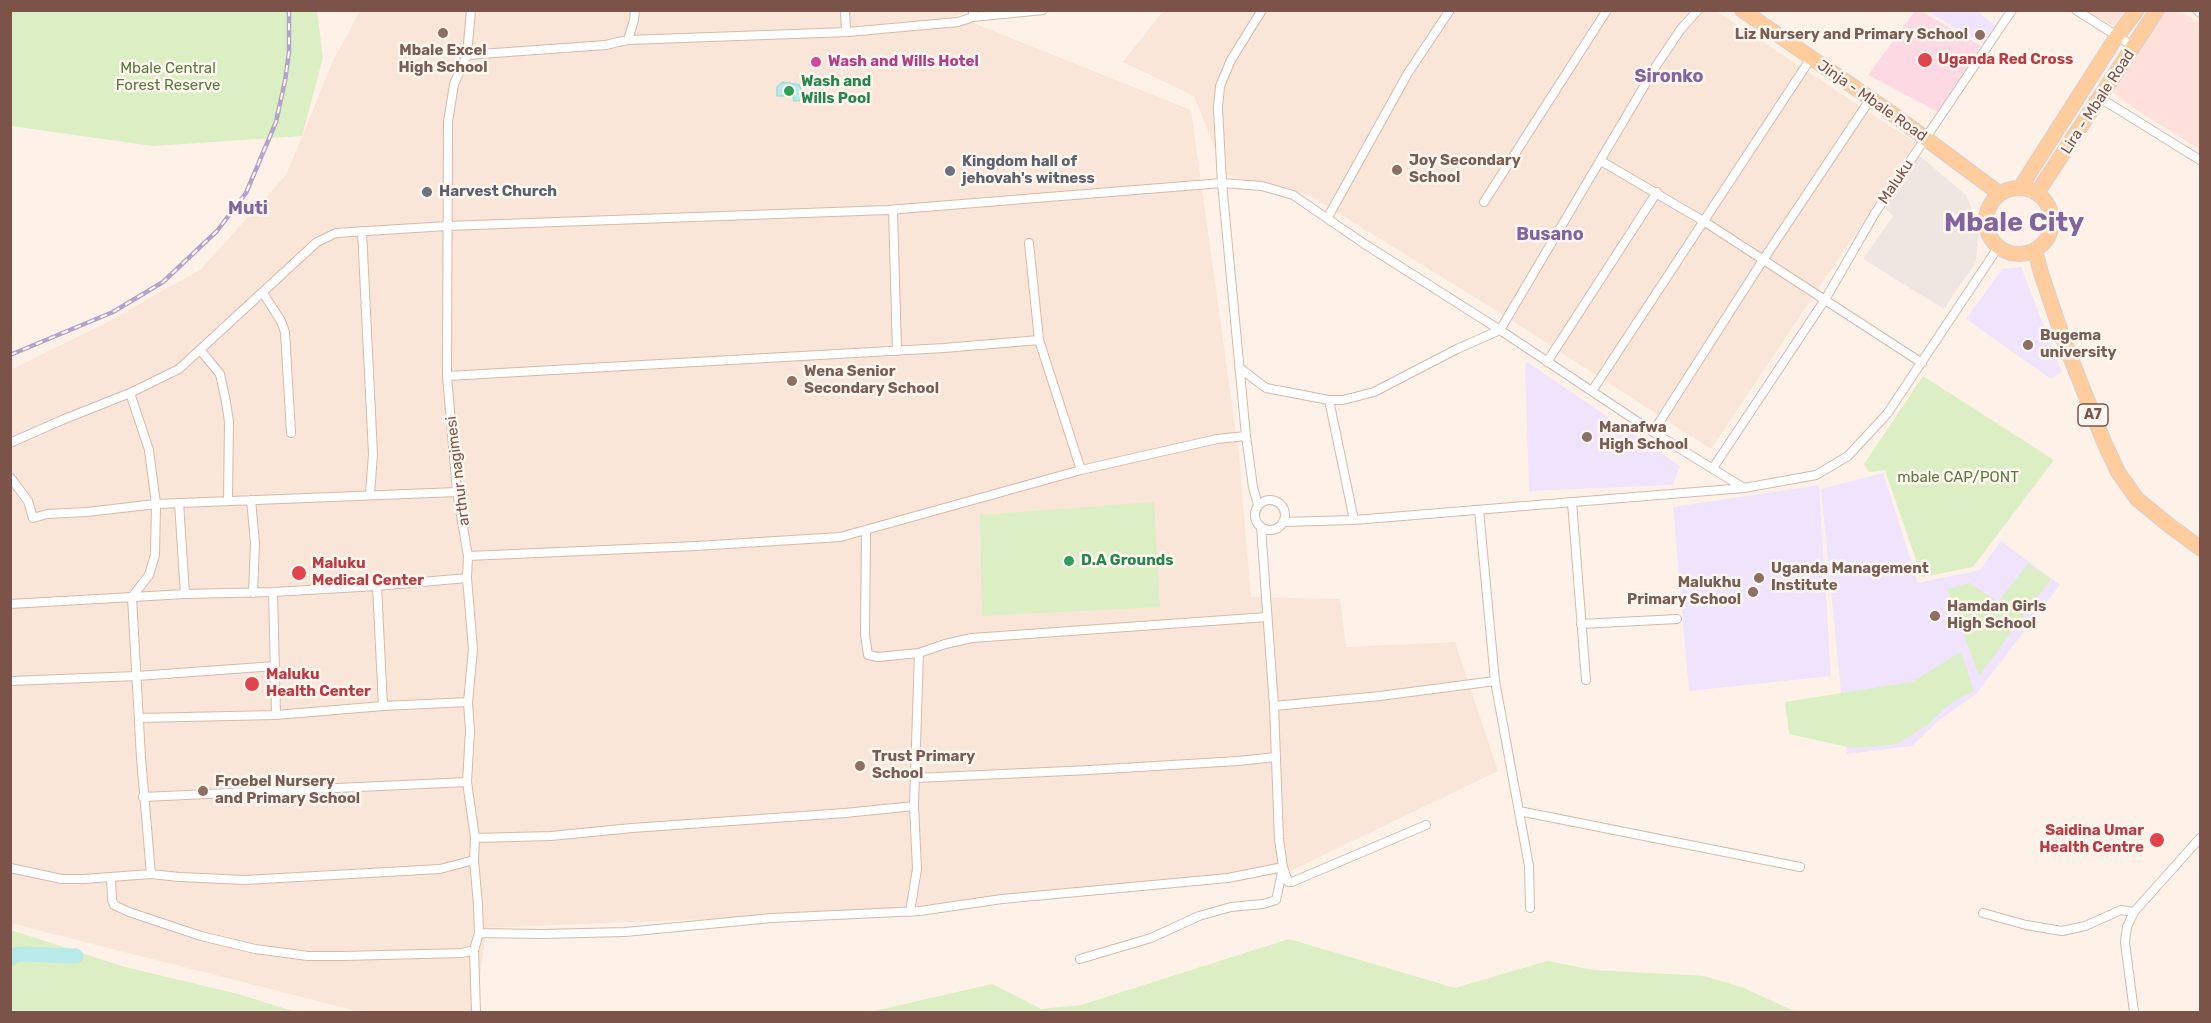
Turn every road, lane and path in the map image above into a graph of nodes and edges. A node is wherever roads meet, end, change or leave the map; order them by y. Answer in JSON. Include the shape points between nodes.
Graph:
{"nodes":[{"id":1,"x":471,"y":10,"type":"edge"},
{"id":2,"x":635,"y":10,"type":"edge"},
{"id":3,"x":845,"y":10,"type":"edge"},
{"id":4,"x":1042,"y":10,"type":"edge"},
{"id":5,"x":1262,"y":10,"type":"edge"},
{"id":6,"x":1450,"y":10,"type":"edge"},
{"id":7,"x":1607,"y":10,"type":"edge"},
{"id":8,"x":1698,"y":10,"type":"edge"},
{"id":9,"x":1742,"y":10,"type":"edge"},
{"id":10,"x":2012,"y":10,"type":"edge"},
{"id":11,"x":2076,"y":10,"type":"edge"},
{"id":12,"x":2137,"y":10,"type":"edge"},
{"id":13,"x":2157,"y":10,"type":"edge"},
{"id":14,"x":973,"y":14,"type":"edge"},
{"id":15,"x":846,"y":32,"type":"junction"},
{"id":16,"x":2118,"y":36,"type":"junction"},
{"id":17,"x":628,"y":40,"type":"junction"},
{"id":18,"x":2133,"y":46,"type":"junction"},
{"id":19,"x":467,"y":55,"type":"junction"},
{"id":20,"x":1811,"y":58,"type":"junction"},
{"id":21,"x":1871,"y":98,"type":"junction"},
{"id":22,"x":2100,"y":98,"type":"junction"},
{"id":23,"x":1925,"y":138,"type":"junction"},
{"id":24,"x":2200,"y":160,"type":"edge"},
{"id":25,"x":1601,"y":161,"type":"junction"},
{"id":26,"x":1222,"y":183,"type":"junction"},
{"id":27,"x":2020,"y":188,"type":"junction"},
{"id":28,"x":1657,"y":192,"type":"junction"},
{"id":29,"x":2037,"y":193,"type":"junction"},
{"id":30,"x":2000,"y":194,"type":"junction"},
{"id":31,"x":1484,"y":201,"type":"dead end"},
{"id":32,"x":893,"y":210,"type":"junction"},
{"id":33,"x":1328,"y":217,"type":"junction"},
{"id":34,"x":1705,"y":222,"type":"junction"},
{"id":35,"x":447,"y":226,"type":"junction"},
{"id":36,"x":362,"y":231,"type":"junction"},
{"id":37,"x":1029,"y":243,"type":"dead end"},
{"id":38,"x":1999,"y":246,"type":"junction"},
{"id":39,"x":2035,"y":250,"type":"junction"},
{"id":40,"x":1763,"y":260,"type":"junction"},
{"id":41,"x":263,"y":293,"type":"junction"},
{"id":42,"x":1826,"y":298,"type":"junction"},
{"id":43,"x":1500,"y":330,"type":"junction"},
{"id":44,"x":1039,"y":340,"type":"junction"},
{"id":45,"x":201,"y":351,"type":"junction"},
{"id":46,"x":897,"y":351,"type":"junction"},
{"id":47,"x":1547,"y":362,"type":"junction"},
{"id":48,"x":1922,"y":363,"type":"junction"},
{"id":49,"x":1241,"y":369,"type":"junction"},
{"id":50,"x":447,"y":376,"type":"junction"},
{"id":51,"x":1592,"y":391,"type":"junction"},
{"id":52,"x":130,"y":393,"type":"junction"},
{"id":53,"x":1329,"y":400,"type":"junction"},
{"id":54,"x":1653,"y":432,"type":"junction"},
{"id":55,"x":291,"y":433,"type":"dead end"},
{"id":56,"x":1246,"y":435,"type":"junction"},
{"id":57,"x":10,"y":444,"type":"edge"},
{"id":58,"x":1713,"y":468,"type":"junction"},
{"id":59,"x":1081,"y":470,"type":"junction"},
{"id":60,"x":10,"y":477,"type":"edge"},
{"id":61,"x":1744,"y":488,"type":"junction"},
{"id":62,"x":457,"y":492,"type":"junction"},
{"id":63,"x":370,"y":494,"type":"junction"},
{"id":64,"x":251,"y":500,"type":"junction"},
{"id":65,"x":228,"y":501,"type":"junction"},
{"id":66,"x":1572,"y":502,"type":"junction"},
{"id":67,"x":179,"y":503,"type":"junction"},
{"id":68,"x":156,"y":504,"type":"junction"},
{"id":69,"x":1258,"y":505,"type":"junction"},
{"id":70,"x":1479,"y":510,"type":"junction"},
{"id":71,"x":1354,"y":520,"type":"junction"},
{"id":72,"x":1283,"y":522,"type":"junction"},
{"id":73,"x":1261,"y":527,"type":"junction"},
{"id":74,"x":866,"y":531,"type":"junction"},
{"id":75,"x":2200,"y":548,"type":"edge"},
{"id":76,"x":468,"y":556,"type":"junction"},
{"id":77,"x":466,"y":578,"type":"junction"},
{"id":78,"x":377,"y":586,"type":"junction"},
{"id":79,"x":273,"y":592,"type":"junction"},
{"id":80,"x":253,"y":593,"type":"junction"},
{"id":81,"x":185,"y":594,"type":"junction"},
{"id":82,"x":132,"y":597,"type":"junction"},
{"id":83,"x":10,"y":604,"type":"edge"},
{"id":84,"x":1267,"y":617,"type":"junction"},
{"id":85,"x":1677,"y":619,"type":"dead end"},
{"id":86,"x":1581,"y":624,"type":"junction"},
{"id":87,"x":919,"y":653,"type":"junction"},
{"id":88,"x":274,"y":666,"type":"junction"},
{"id":89,"x":137,"y":676,"type":"junction"},
{"id":90,"x":1586,"y":680,"type":"dead end"},
{"id":91,"x":10,"y":681,"type":"edge"},
{"id":92,"x":1495,"y":681,"type":"junction"},
{"id":93,"x":468,"y":702,"type":"junction"},
{"id":94,"x":383,"y":706,"type":"junction"},
{"id":95,"x":1274,"y":706,"type":"junction"},
{"id":96,"x":276,"y":715,"type":"junction"},
{"id":97,"x":139,"y":718,"type":"junction"},
{"id":98,"x":1276,"y":756,"type":"junction"},
{"id":99,"x":916,"y":778,"type":"junction"},
{"id":100,"x":468,"y":782,"type":"junction"},
{"id":101,"x":143,"y":797,"type":"junction"},
{"id":102,"x":914,"y":806,"type":"junction"},
{"id":103,"x":1519,"y":812,"type":"junction"},
{"id":104,"x":1426,"y":825,"type":"dead end"},
{"id":105,"x":475,"y":838,"type":"junction"},
{"id":106,"x":2200,"y":838,"type":"edge"},
{"id":107,"x":474,"y":860,"type":"junction"},
{"id":108,"x":1283,"y":867,"type":"junction"},
{"id":109,"x":1800,"y":867,"type":"dead end"},
{"id":110,"x":10,"y":868,"type":"edge"},
{"id":111,"x":151,"y":874,"type":"junction"},
{"id":112,"x":111,"y":877,"type":"junction"},
{"id":113,"x":1530,"y":908,"type":"dead end"},
{"id":114,"x":910,"y":912,"type":"junction"},
{"id":115,"x":2134,"y":912,"type":"junction"},
{"id":116,"x":1983,"y":913,"type":"dead end"},
{"id":117,"x":479,"y":933,"type":"junction"},
{"id":118,"x":474,"y":950,"type":"junction"},
{"id":119,"x":1080,"y":959,"type":"dead end"},
{"id":120,"x":476,"y":1012,"type":"edge"},
{"id":121,"x":2134,"y":1012,"type":"edge"}],
"edges":[{"from":1,"to":19,"type":"street","name":"arthur nagimesi"},
{"from":2,"to":17,"type":"street"},
{"from":3,"to":15,"type":"street"},
{"from":4,"to":14,"type":"street"},
{"from":5,"to":26,"type":"street","via":[[1231,60],[1221,86],[1218,108]]},
{"from":6,"to":33,"type":"street","via":[[1408,73]]},
{"from":7,"to":31,"type":"street"},
{"from":8,"to":25,"type":"street","via":[[1656,66]]},
{"from":9,"to":20,"type":"main road","name":"Jinja - Mbale Road"},
{"from":10,"to":23,"type":"street","name":"Maluku"},
{"from":11,"to":16,"type":"street"},
{"from":12,"to":16,"type":"main road","name":"Lira - Mbale Road"},
{"from":13,"to":18,"type":"main road","name":"Lira - Mbale Road"},
{"from":14,"to":15,"type":"street","via":[[958,22]]},
{"from":15,"to":17,"type":"street"},
{"from":16,"to":18,"type":"street"},
{"from":16,"to":27,"type":"main road","name":"Lira - Mbale Road"},
{"from":17,"to":19,"type":"street"},
{"from":18,"to":22,"type":"main road","name":"Lira - Mbale Road"},
{"from":19,"to":35,"type":"street","name":"arthur nagimesi","via":[[454,84],[448,122]]},
{"from":20,"to":21,"type":"main road","name":"Jinja - Mbale Road"},
{"from":20,"to":34,"type":"street"},
{"from":21,"to":23,"type":"main road","name":"Jinja - Mbale Road"},
{"from":21,"to":40,"type":"street"},
{"from":22,"to":24,"type":"street"},
{"from":22,"to":29,"type":"main road","name":"Lira - Mbale Road"},
{"from":23,"to":30,"type":"main road","name":"Jinja - Mbale Road"},
{"from":23,"to":42,"type":"street","name":"Maluku","via":[[1875,213]]},
{"from":25,"to":28,"type":"street"},
{"from":25,"to":43,"type":"street"},
{"from":26,"to":32,"type":"street"},
{"from":26,"to":33,"type":"street","via":[[1280,190]]},
{"from":26,"to":49,"type":"street"},
{"from":27,"to":29,"type":"main road"},
{"from":27,"to":30,"type":"main road"},
{"from":28,"to":34,"type":"street"},
{"from":28,"to":47,"type":"street"},
{"from":29,"to":39,"type":"main road","via":[[2049,206],[2052,228]]},
{"from":30,"to":38,"type":"main road","via":[[1988,210],[1986,221]]},
{"from":32,"to":35,"type":"street"},
{"from":32,"to":46,"type":"street"},
{"from":33,"to":43,"type":"street","via":[[1362,243]]},
{"from":34,"to":40,"type":"street"},
{"from":34,"to":51,"type":"street"},
{"from":35,"to":36,"type":"street"},
{"from":35,"to":50,"type":"street","name":"arthur nagimesi"},
{"from":36,"to":41,"type":"street","via":[[326,236]]},
{"from":36,"to":63,"type":"street","via":[[373,454]]},
{"from":37,"to":44,"type":"street"},
{"from":38,"to":39,"type":"main road","via":[[2019,254]]},
{"from":38,"to":48,"type":"street"},
{"from":39,"to":75,"type":"main road","number":"A7","via":[[2064,342],[2118,472],[2137,499]]},
{"from":40,"to":42,"type":"street"},
{"from":40,"to":54,"type":"street"},
{"from":41,"to":45,"type":"street"},
{"from":41,"to":55,"type":"street","via":[[285,332]]},
{"from":42,"to":48,"type":"street"},
{"from":42,"to":58,"type":"street","name":"Maluku"},
{"from":43,"to":47,"type":"street"},
{"from":43,"to":53,"type":"street","via":[[1374,392]]},
{"from":44,"to":46,"type":"street"},
{"from":44,"to":59,"type":"street"},
{"from":45,"to":52,"type":"street","via":[[179,369]]},
{"from":45,"to":65,"type":"street","via":[[220,374],[226,402]]},
{"from":46,"to":50,"type":"street"},
{"from":47,"to":51,"type":"street"},
{"from":48,"to":61,"type":"street","via":[[1871,433],[1839,463],[1816,475]]},
{"from":49,"to":53,"type":"street","via":[[1266,388]]},
{"from":49,"to":56,"type":"street"},
{"from":50,"to":62,"type":"street","name":"arthur nagimesi"},
{"from":51,"to":54,"type":"street"},
{"from":52,"to":57,"type":"street"},
{"from":52,"to":68,"type":"street","via":[[149,450]]},
{"from":53,"to":71,"type":"street"},
{"from":54,"to":58,"type":"street"},
{"from":56,"to":59,"type":"street"},
{"from":56,"to":69,"type":"street"},
{"from":58,"to":61,"type":"street"},
{"from":59,"to":74,"type":"street"},
{"from":60,"to":68,"type":"street","via":[[28,501],[33,518]]},
{"from":61,"to":66,"type":"street"},
{"from":62,"to":63,"type":"street"},
{"from":62,"to":76,"type":"street","name":"arthur nagimesi"},
{"from":63,"to":64,"type":"street"},
{"from":64,"to":65,"type":"street"},
{"from":64,"to":80,"type":"street","via":[[255,543]]},
{"from":65,"to":67,"type":"street"},
{"from":66,"to":70,"type":"street"},
{"from":66,"to":86,"type":"street"},
{"from":67,"to":68,"type":"street"},
{"from":67,"to":81,"type":"street"},
{"from":68,"to":82,"type":"street","via":[[155,555],[149,575]]},
{"from":69,"to":72,"type":"street","via":[[1266,500],[1280,504],[1285,513]]},
{"from":69,"to":73,"type":"street","via":[[1255,519]]},
{"from":70,"to":71,"type":"street"},
{"from":70,"to":92,"type":"street"},
{"from":71,"to":72,"type":"street"},
{"from":72,"to":73,"type":"street","via":[[1271,530]]},
{"from":73,"to":84,"type":"street"},
{"from":74,"to":76,"type":"street","via":[[816,540]]},
{"from":74,"to":87,"type":"street","via":[[867,652],[878,657]]},
{"from":76,"to":77,"type":"street","name":"arthur nagimesi"},
{"from":77,"to":78,"type":"street"},
{"from":77,"to":93,"type":"street","name":"arthur nagimesi","via":[[473,649]]},
{"from":78,"to":79,"type":"street"},
{"from":78,"to":94,"type":"street"},
{"from":79,"to":80,"type":"street"},
{"from":79,"to":88,"type":"street"},
{"from":80,"to":81,"type":"street"},
{"from":81,"to":82,"type":"street"},
{"from":82,"to":83,"type":"street"},
{"from":82,"to":89,"type":"street"},
{"from":84,"to":87,"type":"street","via":[[972,638]]},
{"from":84,"to":95,"type":"street"},
{"from":85,"to":86,"type":"street"},
{"from":86,"to":90,"type":"street"},
{"from":87,"to":99,"type":"street"},
{"from":88,"to":89,"type":"street"},
{"from":88,"to":96,"type":"street"},
{"from":89,"to":91,"type":"street"},
{"from":89,"to":97,"type":"street"},
{"from":92,"to":95,"type":"street"},
{"from":92,"to":103,"type":"street"},
{"from":93,"to":94,"type":"street"},
{"from":93,"to":100,"type":"street","name":"arthur nagimesi"},
{"from":94,"to":96,"type":"street"},
{"from":95,"to":98,"type":"street"},
{"from":96,"to":97,"type":"street"},
{"from":97,"to":101,"type":"street"},
{"from":98,"to":99,"type":"street"},
{"from":98,"to":108,"type":"street"},
{"from":99,"to":102,"type":"street"},
{"from":100,"to":101,"type":"street"},
{"from":100,"to":105,"type":"street","name":"arthur nagimesi"},
{"from":101,"to":111,"type":"street"},
{"from":102,"to":105,"type":"street","via":[[541,837]]},
{"from":102,"to":114,"type":"street","via":[[917,869]]},
{"from":103,"to":109,"type":"street"},
{"from":103,"to":113,"type":"street","via":[[1529,866]]},
{"from":104,"to":108,"type":"street","via":[[1292,882],[1288,882]]},
{"from":105,"to":107,"type":"street","name":"arthur nagimesi"},
{"from":106,"to":115,"type":"street"},
{"from":107,"to":111,"type":"street","via":[[440,869],[245,880]]},
{"from":107,"to":117,"type":"street","name":"arthur nagimesi"},
{"from":108,"to":114,"type":"street","via":[[1228,878],[1002,899]]},
{"from":108,"to":119,"type":"street","via":[[1276,900],[1199,916],[1151,938]]},
{"from":110,"to":112,"type":"street","via":[[62,879]]},
{"from":111,"to":112,"type":"street"},
{"from":112,"to":118,"type":"street","via":[[114,905],[201,936],[255,950],[308,956]]},
{"from":114,"to":117,"type":"street","via":[[772,918],[625,932]]},
{"from":115,"to":116,"type":"street","via":[[2121,910],[2085,926],[2062,931],[2026,926]]},
{"from":115,"to":121,"type":"street","via":[[2125,942]]},
{"from":117,"to":118,"type":"street"},
{"from":118,"to":120,"type":"street"}]}
